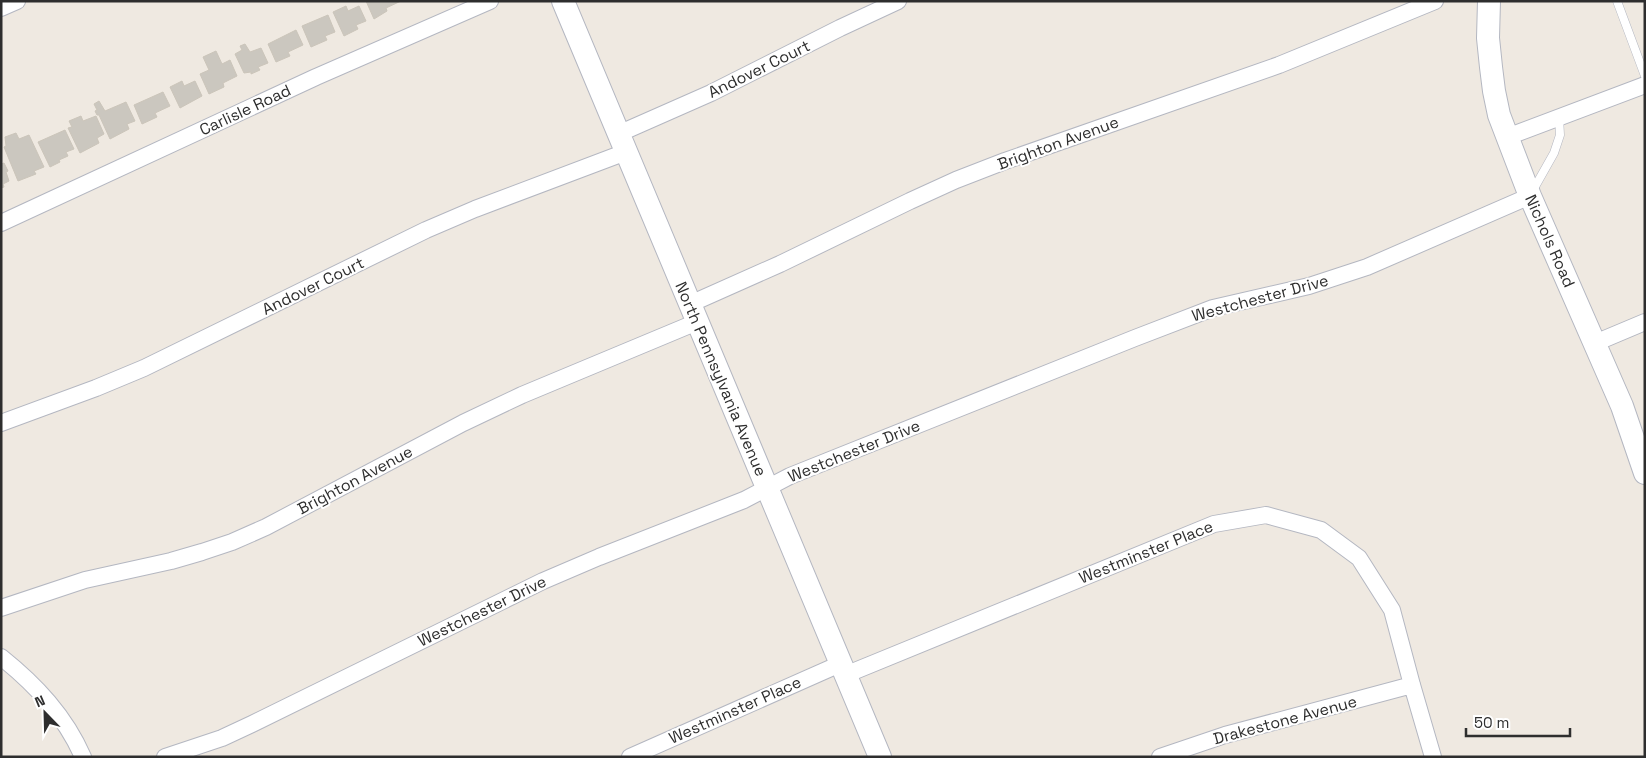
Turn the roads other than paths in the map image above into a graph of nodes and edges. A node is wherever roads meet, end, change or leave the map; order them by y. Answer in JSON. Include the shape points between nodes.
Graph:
{"nodes":[{"id":1,"x":17,"y":1,"type":"edge"},
{"id":2,"x":490,"y":1,"type":"edge"},
{"id":3,"x":563,"y":1,"type":"edge"},
{"id":4,"x":898,"y":1,"type":"edge"},
{"id":5,"x":1435,"y":1,"type":"edge"},
{"id":6,"x":1489,"y":1,"type":"edge"},
{"id":7,"x":1617,"y":1,"type":"edge"},
{"id":8,"x":1,"y":8,"type":"edge"},
{"id":9,"x":1645,"y":76,"type":"edge"},
{"id":10,"x":1645,"y":85,"type":"edge"},
{"id":11,"x":1558,"y":116,"type":"junction"},
{"id":12,"x":1507,"y":137,"type":"junction"},
{"id":13,"x":622,"y":143,"type":"junction"},
{"id":14,"x":1530,"y":196,"type":"junction"},
{"id":15,"x":1,"y":223,"type":"edge"},
{"id":16,"x":693,"y":313,"type":"junction"},
{"id":17,"x":1645,"y":322,"type":"edge"},
{"id":18,"x":1595,"y":343,"type":"junction"},
{"id":19,"x":1,"y":423,"type":"edge"},
{"id":20,"x":1645,"y":472,"type":"edge"},
{"id":21,"x":766,"y":489,"type":"junction"},
{"id":22,"x":1,"y":608,"type":"edge"},
{"id":23,"x":1,"y":657,"type":"edge"},
{"id":24,"x":842,"y":669,"type":"junction"},
{"id":25,"x":1412,"y":685,"type":"junction"},
{"id":26,"x":83,"y":757,"type":"edge"},
{"id":27,"x":165,"y":757,"type":"edge"},
{"id":28,"x":630,"y":757,"type":"edge"},
{"id":29,"x":880,"y":757,"type":"edge"},
{"id":30,"x":1160,"y":757,"type":"edge"},
{"id":31,"x":1433,"y":757,"type":"edge"}],
"edges":[{"from":1,"to":8,"type":"street"},
{"from":2,"to":15,"type":"street","name":"Carlisle Road","via":[[316,77]]},
{"from":3,"to":13,"type":"street","name":"North Pennsylvania Avenue"},
{"from":4,"to":13,"type":"street","name":"Andover Court","via":[[710,93]]},
{"from":5,"to":16,"type":"street","name":"Brighton Avenue","via":[[1279,65],[956,180],[780,264]]},
{"from":6,"to":12,"type":"street","name":"Nichols Road","via":[[1490,67]]},
{"from":7,"to":9,"type":"lane"},
{"from":10,"to":11,"type":"street"},
{"from":11,"to":12,"type":"street"},
{"from":11,"to":14,"type":"lane","via":[[1560,135],[1554,153]]},
{"from":12,"to":14,"type":"street","name":"Nichols Road"},
{"from":13,"to":16,"type":"street","name":"North Pennsylvania Avenue"},
{"from":13,"to":19,"type":"street","name":"Andover Court","via":[[426,230],[144,368]]},
{"from":14,"to":18,"type":"street","name":"Nichols Road"},
{"from":14,"to":21,"type":"street","name":"Westchester Drive","via":[[1367,267],[1309,286],[1213,308],[1143,334],[790,476]]},
{"from":16,"to":21,"type":"street","name":"North Pennsylvania Avenue"},
{"from":16,"to":22,"type":"street","name":"Brighton Avenue","via":[[463,423],[232,542],[179,559],[85,580]]},
{"from":17,"to":18,"type":"street"},
{"from":18,"to":20,"type":"street","name":"Nichols Road"},
{"from":21,"to":24,"type":"street","name":"North Pennsylvania Avenue"},
{"from":21,"to":27,"type":"street","name":"Westchester Drive","via":[[543,581],[222,738]]},
{"from":23,"to":26,"type":"street","via":[[44,695],[65,722]]},
{"from":24,"to":25,"type":"street","name":"Westminster Place","via":[[1214,524],[1266,515],[1321,530],[1359,558],[1392,610]]},
{"from":24,"to":28,"type":"street","name":"Westminster Place"},
{"from":24,"to":29,"type":"street","name":"North Pennsylvania Avenue"},
{"from":25,"to":30,"type":"street","name":"Drakestone Avenue","via":[[1225,735]]},
{"from":25,"to":31,"type":"street","name":"Westminster Place"}]}
